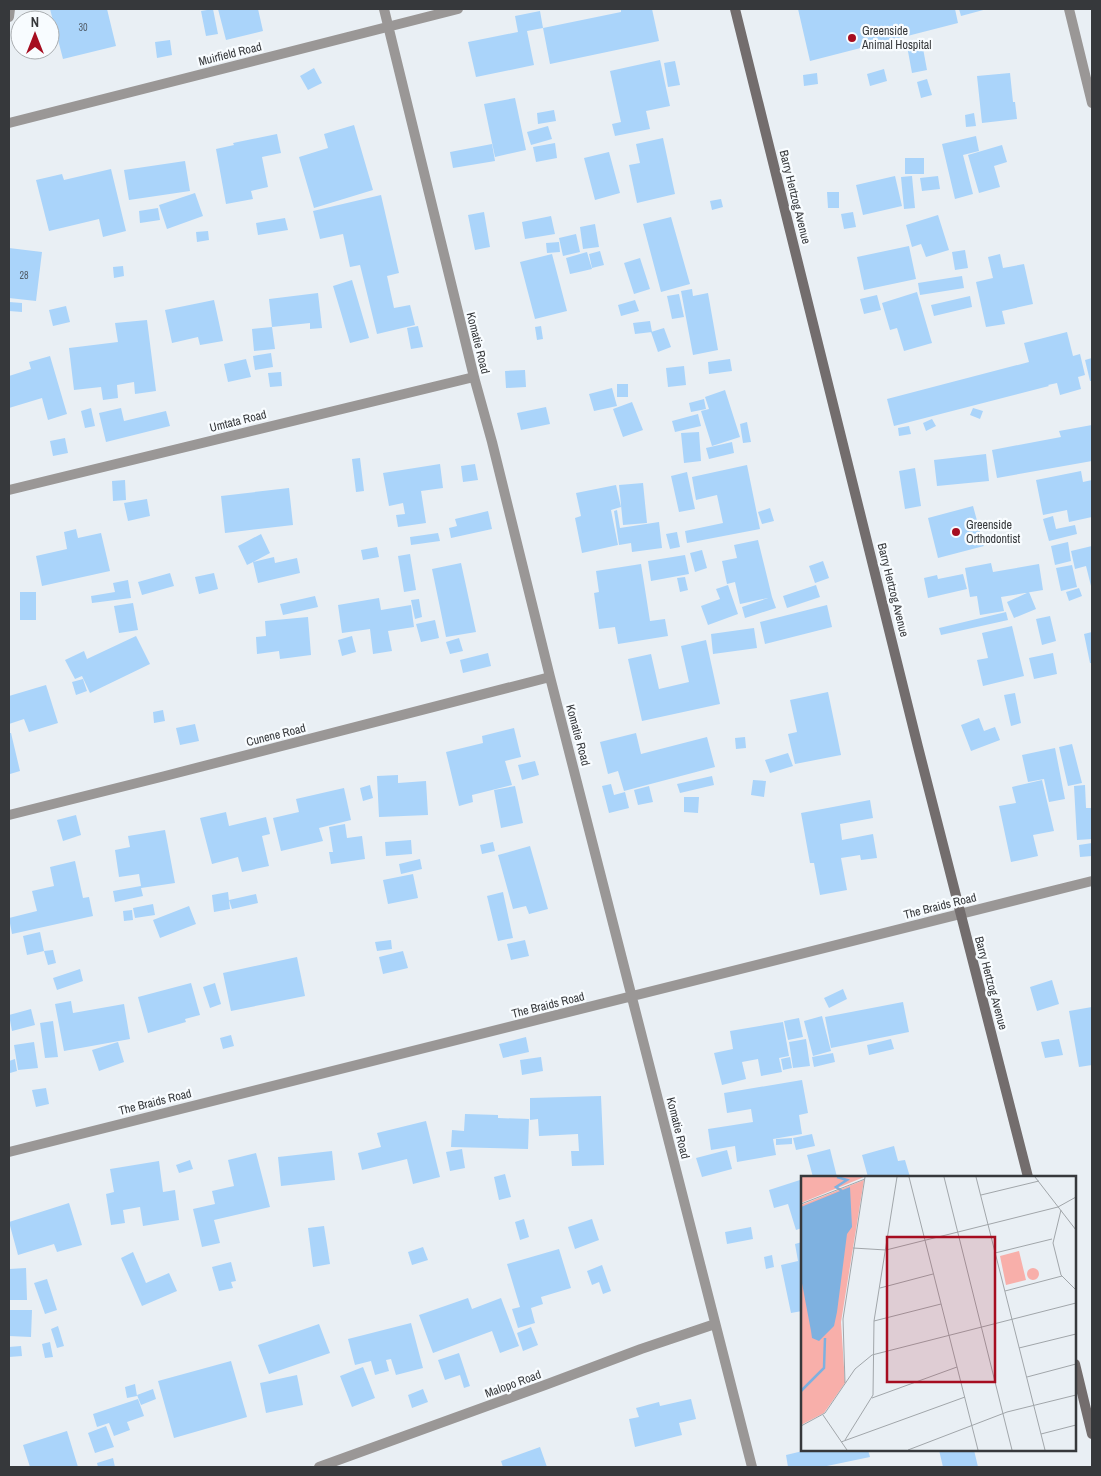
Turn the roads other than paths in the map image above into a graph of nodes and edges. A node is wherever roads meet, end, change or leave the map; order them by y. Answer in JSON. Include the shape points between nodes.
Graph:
{"nodes":[{"id":1,"x":10,"y":9,"type":"edge"},
{"id":2,"x":384,"y":9,"type":"edge"},
{"id":3,"x":458,"y":9,"type":"edge"},
{"id":4,"x":735,"y":9,"type":"edge"},
{"id":5,"x":1068,"y":9,"type":"edge"},
{"id":6,"x":9,"y":17,"type":"edge"},
{"id":7,"x":388,"y":26,"type":"junction"},
{"id":8,"x":1092,"y":103,"type":"edge"},
{"id":9,"x":9,"y":123,"type":"edge"},
{"id":10,"x":474,"y":376,"type":"junction"},
{"id":11,"x":9,"y":490,"type":"edge"},
{"id":12,"x":550,"y":677,"type":"junction"},
{"id":13,"x":9,"y":814,"type":"edge"},
{"id":14,"x":1092,"y":881,"type":"edge"},
{"id":15,"x":960,"y":914,"type":"junction"},
{"id":16,"x":632,"y":997,"type":"junction"},
{"id":17,"x":9,"y":1152,"type":"edge"},
{"id":18,"x":1028,"y":1176,"type":"edge"},
{"id":19,"x":715,"y":1324,"type":"junction"},
{"id":20,"x":1076,"y":1368,"type":"edge"},
{"id":21,"x":1092,"y":1434,"type":"edge"},
{"id":22,"x":319,"y":1467,"type":"edge"},
{"id":23,"x":752,"y":1467,"type":"edge"}],
"edges":[{"from":1,"to":6,"type":"street"},
{"from":2,"to":7,"type":"street","name":"Komatie Road"},
{"from":3,"to":7,"type":"street","name":"Muirfield Road"},
{"from":4,"to":15,"type":"main road","name":"Barry Hertzog Avenue"},
{"from":5,"to":8,"type":"street"},
{"from":7,"to":9,"type":"street","name":"Muirfield Road"},
{"from":7,"to":10,"type":"street","name":"Komatie Road"},
{"from":10,"to":11,"type":"street","name":"Umtata Road"},
{"from":10,"to":12,"type":"street","name":"Komatie Road"},
{"from":12,"to":13,"type":"street","name":"Cunene Road"},
{"from":12,"to":16,"type":"street","name":"Komatie Road"},
{"from":14,"to":15,"type":"street","name":"The Braids Road"},
{"from":15,"to":16,"type":"street","name":"The Braids Road"},
{"from":15,"to":18,"type":"main road","name":"Barry Hertzog Avenue"},
{"from":16,"to":17,"type":"street","name":"The Braids Road"},
{"from":16,"to":19,"type":"street","name":"Komatie Road"},
{"from":19,"to":22,"type":"street","name":"Malopo Road"},
{"from":19,"to":23,"type":"street","name":"Komatie Road"},
{"from":20,"to":21,"type":"main road"}]}
